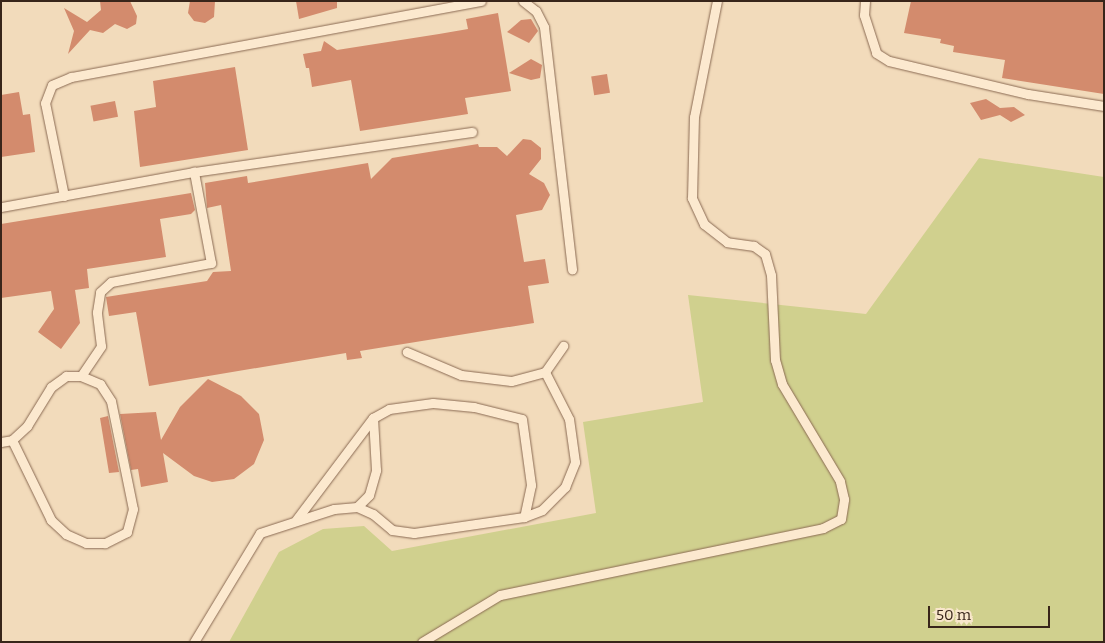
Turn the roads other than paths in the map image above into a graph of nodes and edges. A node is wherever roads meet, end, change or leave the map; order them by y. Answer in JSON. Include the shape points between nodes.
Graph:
{"nodes":[{"id":1,"x":481,"y":1,"type":"edge"},
{"id":2,"x":524,"y":1,"type":"edge"},
{"id":3,"x":717,"y":1,"type":"edge"},
{"id":4,"x":866,"y":1,"type":"edge"},
{"id":5,"x":1104,"y":106,"type":"edge"},
{"id":6,"x":472,"y":132,"type":"dead end"},
{"id":7,"x":194,"y":172,"type":"junction"},
{"id":8,"x":64,"y":196,"type":"junction"},
{"id":9,"x":1,"y":207,"type":"edge"},
{"id":10,"x":572,"y":270,"type":"dead end"},
{"id":11,"x":563,"y":346,"type":"dead end"},
{"id":12,"x":408,"y":352,"type":"dead end"},
{"id":13,"x":545,"y":372,"type":"junction"},
{"id":14,"x":81,"y":376,"type":"junction"},
{"id":15,"x":373,"y":418,"type":"junction"},
{"id":16,"x":12,"y":440,"type":"junction"},
{"id":17,"x":1,"y":442,"type":"edge"},
{"id":18,"x":357,"y":507,"type":"junction"},
{"id":19,"x":524,"y":517,"type":"junction"},
{"id":20,"x":295,"y":520,"type":"junction"},
{"id":21,"x":194,"y":642,"type":"edge"},
{"id":22,"x":422,"y":642,"type":"edge"}],
"edges":[{"from":1,"to":8,"type":"lane","via":[[71,77],[52,85],[45,103]]},
{"from":2,"to":10,"type":"lane","via":[[536,11],[544,27]]},
{"from":3,"to":22,"type":"lane","via":[[694,117],[692,198],[704,224],[727,242],[754,246],[765,254],[770,275],[775,360],[782,384],[840,481],[844,499],[841,519],[823,528],[500,595]]},
{"from":4,"to":5,"type":"lane","via":[[864,15],[876,53],[889,61],[1028,94]]},
{"from":6,"to":7,"type":"lane"},
{"from":7,"to":8,"type":"lane"},
{"from":7,"to":14,"type":"lane","via":[[211,264],[111,282],[100,292],[97,312],[101,346]]},
{"from":8,"to":9,"type":"lane"},
{"from":11,"to":13,"type":"lane"},
{"from":12,"to":13,"type":"lane","via":[[461,375],[511,381]]},
{"from":13,"to":19,"type":"lane","via":[[569,419],[575,462],[565,487],[542,510]]},
{"from":14,"to":16,"type":"lane","via":[[66,376],[51,387],[27,426]]},
{"from":14,"to":16,"type":"lane","via":[[100,384],[111,400],[133,509],[127,532],[106,543],[86,544],[66,534],[51,520]]},
{"from":15,"to":18,"type":"lane","via":[[376,470],[369,495]]},
{"from":15,"to":19,"type":"lane","via":[[390,409],[432,403],[474,407],[522,419],[531,485]]},
{"from":15,"to":20,"type":"lane"},
{"from":16,"to":17,"type":"lane"},
{"from":18,"to":19,"type":"lane","via":[[373,514],[392,530],[414,533]]},
{"from":18,"to":20,"type":"lane"},
{"from":20,"to":21,"type":"lane","via":[[260,533]]}]}
